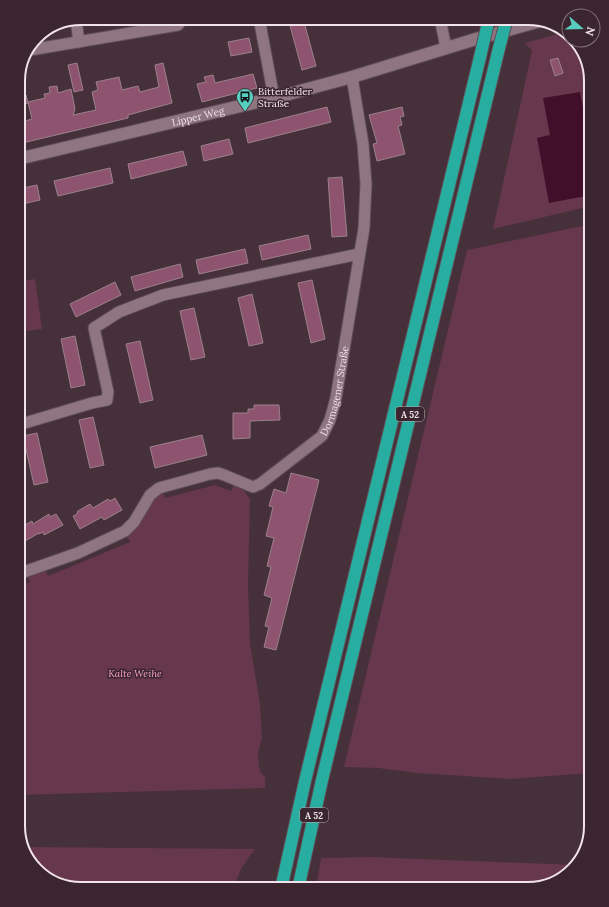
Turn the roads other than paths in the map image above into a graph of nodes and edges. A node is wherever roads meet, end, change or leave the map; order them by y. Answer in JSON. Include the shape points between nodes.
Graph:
{"nodes":[{"id":1,"x":77,"y":25,"type":"edge"},
{"id":2,"x":178,"y":25,"type":"edge"},
{"id":3,"x":259,"y":25,"type":"edge"},
{"id":4,"x":441,"y":25,"type":"edge"},
{"id":5,"x":487,"y":25,"type":"edge"},
{"id":6,"x":505,"y":25,"type":"edge"},
{"id":7,"x":526,"y":25,"type":"edge"},
{"id":8,"x":79,"y":42,"type":"junction"},
{"id":9,"x":446,"y":48,"type":"junction"},
{"id":10,"x":35,"y":49,"type":"edge"},
{"id":11,"x":352,"y":77,"type":"junction"},
{"id":12,"x":274,"y":98,"type":"junction"},
{"id":13,"x":25,"y":157,"type":"edge"},
{"id":14,"x":359,"y":254,"type":"junction"},
{"id":15,"x":25,"y":423,"type":"edge"},
{"id":16,"x":25,"y":572,"type":"edge"},
{"id":17,"x":282,"y":882,"type":"edge"},
{"id":18,"x":300,"y":882,"type":"edge"}],
"edges":[{"from":1,"to":8,"type":"street"},
{"from":2,"to":8,"type":"street"},
{"from":3,"to":12,"type":"street"},
{"from":4,"to":9,"type":"street"},
{"from":5,"to":17,"type":"highway","number":"A 52","bridge":true},
{"from":6,"to":18,"type":"highway","number":"A 52","bridge":true,"via":[[322,780]]},
{"from":7,"to":9,"type":"street","name":"Lipper Weg"},
{"from":8,"to":10,"type":"street"},
{"from":9,"to":11,"type":"street","name":"Lipper Weg"},
{"from":11,"to":12,"type":"street","name":"Lipper Weg"},
{"from":11,"to":14,"type":"street","name":"Dormagener Straße","via":[[363,144],[366,184],[364,228]]},
{"from":12,"to":13,"type":"street","name":"Lipper Weg"},
{"from":14,"to":15,"type":"street","via":[[163,295],[119,312],[94,328],[108,392],[107,400]]},
{"from":14,"to":16,"type":"street","name":"Dormagener Straße","via":[[336,398],[322,436],[253,487],[218,473],[158,488],[150,495],[134,522],[125,531],[78,553]]}]}
